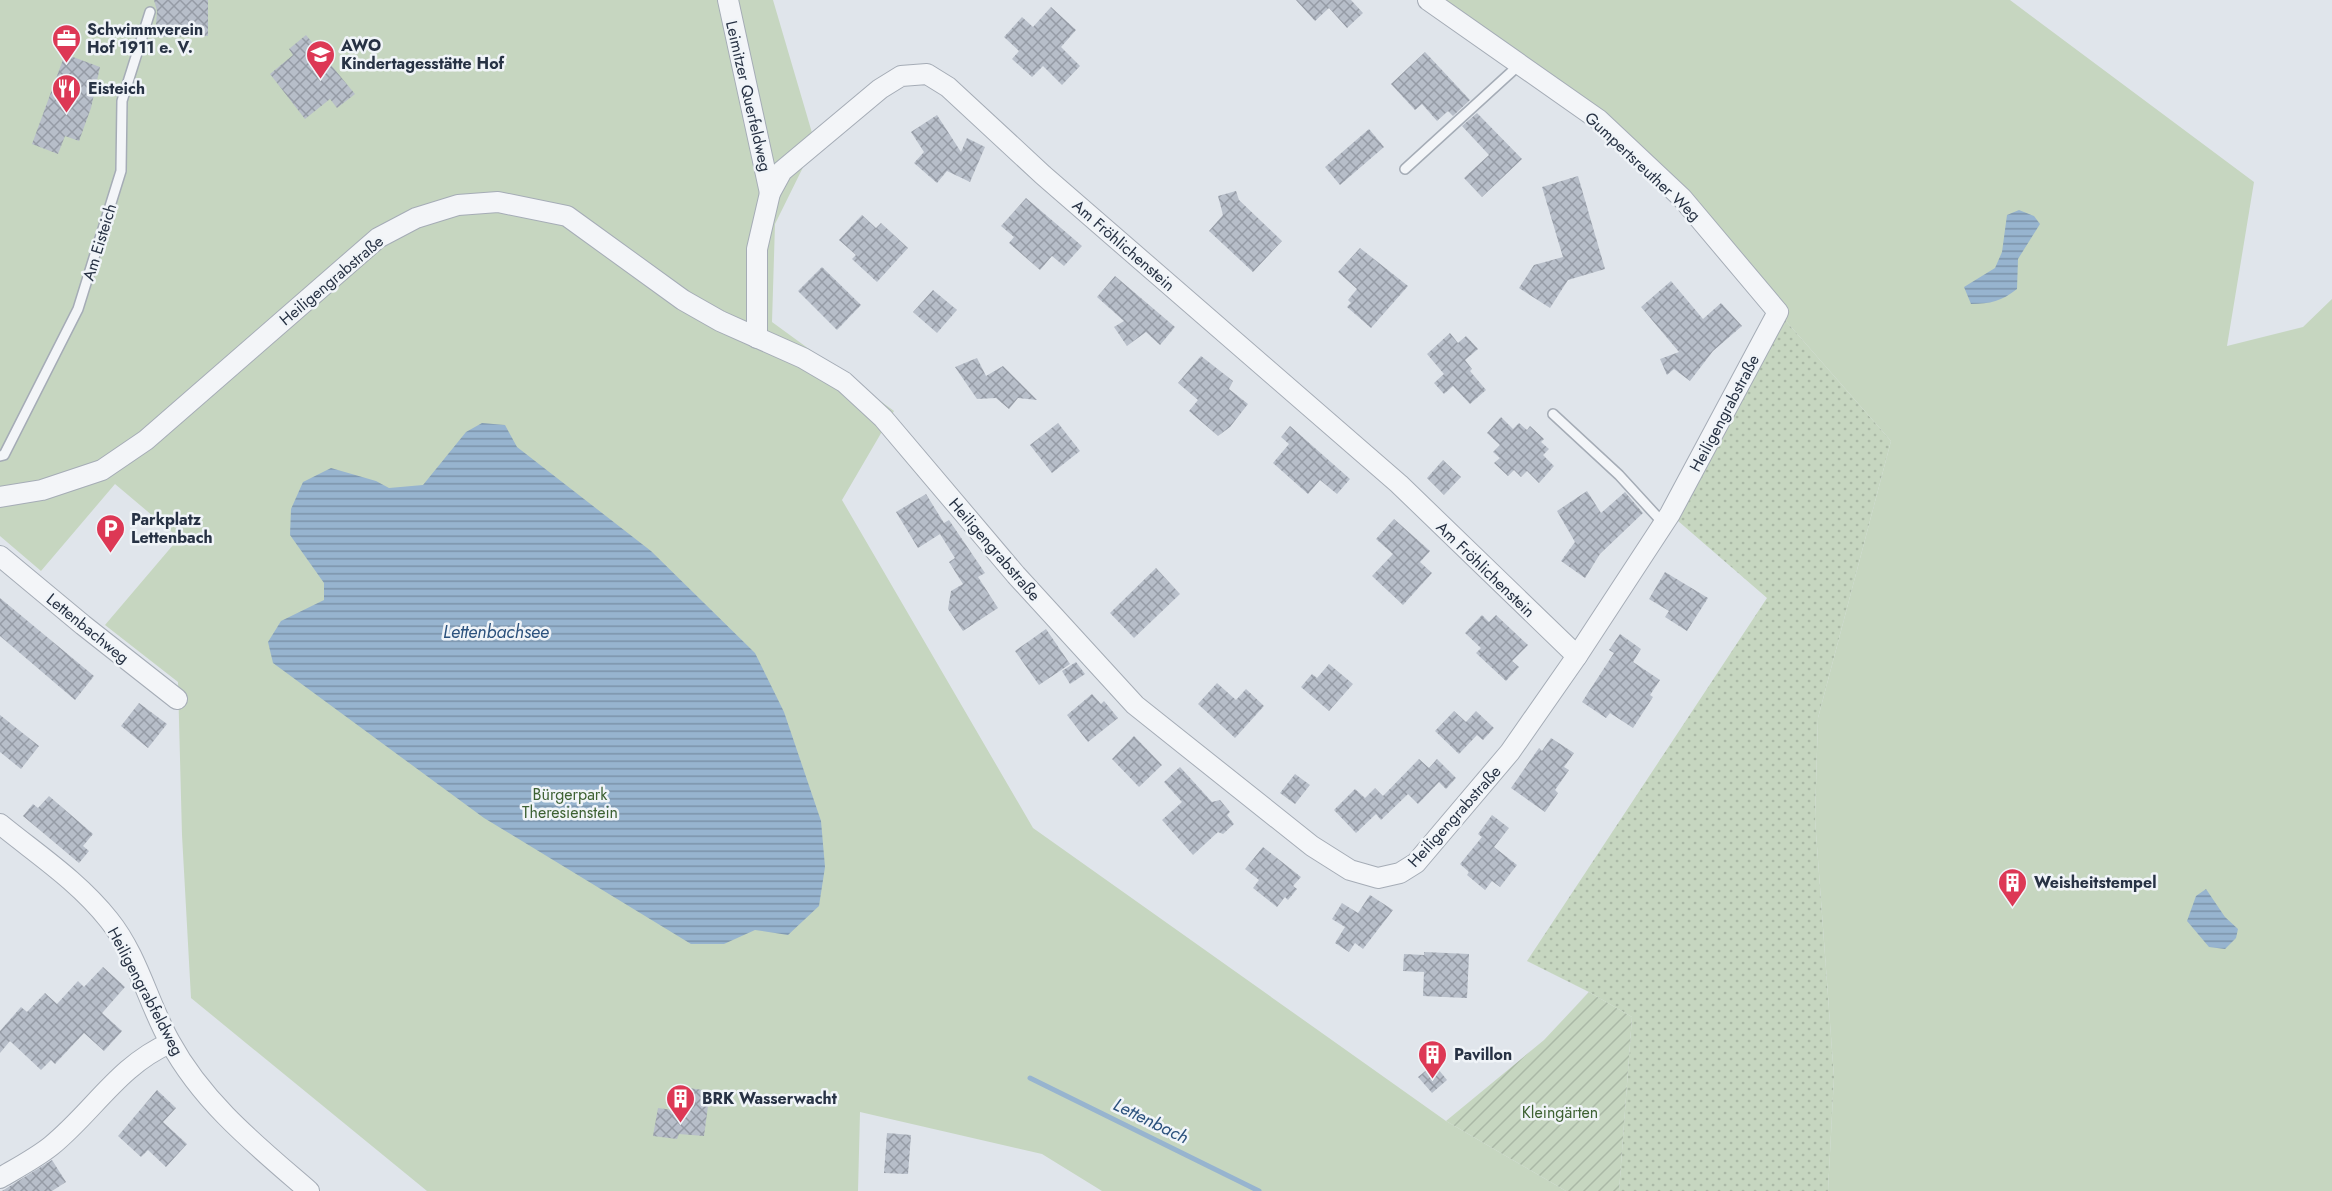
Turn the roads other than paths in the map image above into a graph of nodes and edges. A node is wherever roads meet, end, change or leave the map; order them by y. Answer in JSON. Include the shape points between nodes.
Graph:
{"nodes":[{"id":1,"x":728,"y":0,"type":"edge"},
{"id":2,"x":1428,"y":0,"type":"edge"},
{"id":3,"x":150,"y":12,"type":"dead end"},
{"id":4,"x":1519,"y":65,"type":"junction"},
{"id":5,"x":1405,"y":169,"type":"dead end"},
{"id":6,"x":770,"y":193,"type":"junction"},
{"id":7,"x":1778,"y":312,"type":"joint"},
{"id":8,"x":757,"y":338,"type":"junction"},
{"id":9,"x":1553,"y":414,"type":"dead end"},
{"id":10,"x":0,"y":456,"type":"edge"},
{"id":11,"x":0,"y":497,"type":"edge"},
{"id":12,"x":1664,"y":524,"type":"junction"},
{"id":13,"x":0,"y":556,"type":"edge"},
{"id":14,"x":1577,"y":656,"type":"junction"},
{"id":15,"x":177,"y":699,"type":"dead end"},
{"id":16,"x":2,"y":828,"type":"edge"},
{"id":17,"x":170,"y":1043,"type":"junction"},
{"id":18,"x":0,"y":1178,"type":"edge"},
{"id":19,"x":309,"y":1191,"type":"edge"}],
"edges":[{"from":1,"to":6,"type":"street","name":"Leimitzer Querfeldweg"},
{"from":2,"to":4,"type":"street","name":"Gumpertsreuther Weg"},
{"from":3,"to":10,"type":"lane","name":"Am Eisteich","via":[[122,101],[121,171],[78,309],[24,418]]},
{"from":4,"to":5,"type":"lane"},
{"from":4,"to":7,"type":"street","name":"Gumpertsreuther Weg","via":[[1599,120],[1682,198]]},
{"from":6,"to":8,"type":"street","name":"Am Fröhlichenstein","via":[[757,249]]},
{"from":6,"to":14,"type":"street","name":"Am Fröhlichenstein","via":[[782,171],[880,89],[901,76],[927,74],[948,87],[1043,175],[1399,484]]},
{"from":7,"to":12,"type":"street","name":"Heiligengrabstraße"},
{"from":8,"to":11,"type":"street","name":"Heiligengrabstraße","via":[[683,300],[567,216],[498,202],[458,205],[416,218],[378,238],[146,440],[102,470],[42,490]]},
{"from":8,"to":14,"type":"street","name":"Heiligengrabstraße","via":[[844,382],[883,418],[1016,575],[1135,705],[1312,846],[1350,870],[1378,878],[1400,873],[1416,863],[1509,752]]},
{"from":9,"to":12,"type":"lane","via":[[1619,475]]},
{"from":12,"to":14,"type":"street","name":"Heiligengrabstraße"},
{"from":13,"to":15,"type":"street","name":"Lettenbachweg"},
{"from":16,"to":17,"type":"street","name":"Heiligengrabfeldweg","via":[[59,869],[111,922],[133,960]]},
{"from":17,"to":18,"type":"street","via":[[130,1065],[51,1146]]},
{"from":17,"to":19,"type":"street","name":"Heiligengrabfeldweg","via":[[216,1106],[244,1136]]}]}
